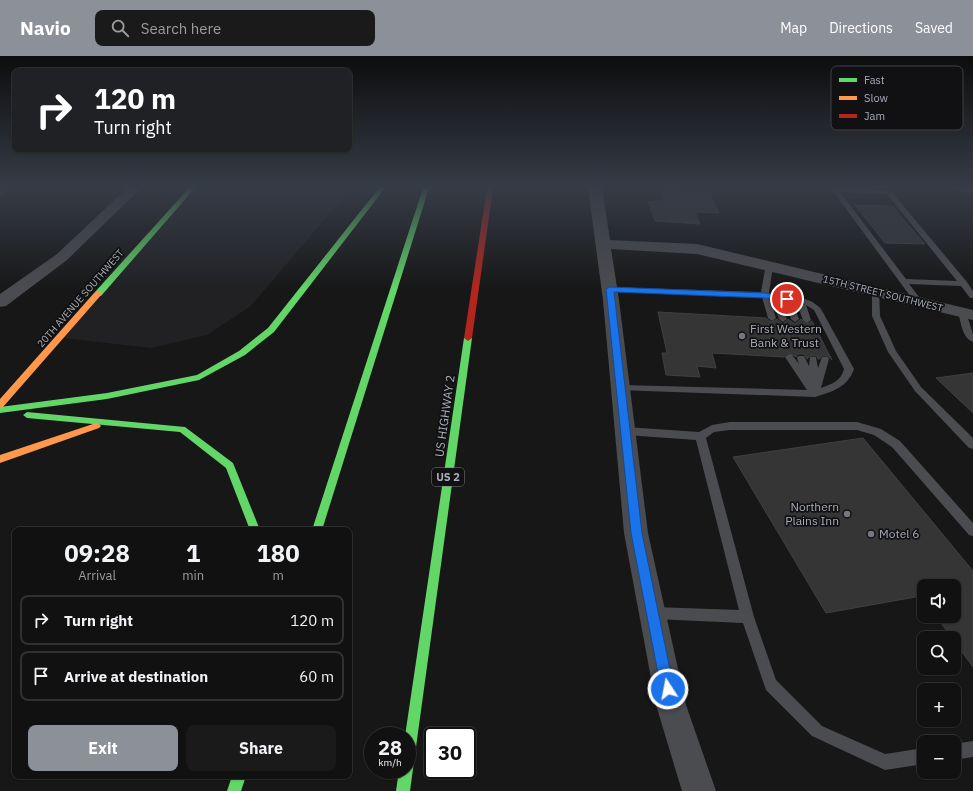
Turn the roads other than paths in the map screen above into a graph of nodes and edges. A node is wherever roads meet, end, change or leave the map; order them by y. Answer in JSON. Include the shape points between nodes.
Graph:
{"nodes":[{"id":1,"x":98,"y":222,"type":"edge"},
{"id":2,"x":162,"y":222,"type":"edge"},
{"id":3,"x":355,"y":222,"type":"edge"},
{"id":4,"x":415,"y":222,"type":"edge"},
{"id":5,"x":485,"y":222,"type":"edge"},
{"id":6,"x":601,"y":222,"type":"edge"},
{"id":7,"x":859,"y":222,"type":"edge"},
{"id":8,"x":914,"y":222,"type":"edge"},
{"id":9,"x":604,"y":244,"type":"junction"},
{"id":10,"x":769,"y":266,"type":"junction"},
{"id":11,"x":904,"y":281,"type":"junction"},
{"id":12,"x":964,"y":284,"type":"junction"},
{"id":13,"x":610,"y":289,"type":"junction"},
{"id":14,"x":875,"y":291,"type":"junction"},
{"id":15,"x":765,"y":295,"type":"junction"},
{"id":16,"x":973,"y":296,"type":"edge"},
{"id":17,"x":775,"y":297,"type":"junction"},
{"id":18,"x":787,"y":299,"type":"junction"},
{"id":19,"x":800,"y":301,"type":"junction"},
{"id":20,"x":0,"y":302,"type":"edge"},
{"id":21,"x":919,"y":302,"type":"junction"},
{"id":22,"x":967,"y":314,"type":"edge"},
{"id":23,"x":772,"y":318,"type":"dead end"},
{"id":24,"x":783,"y":318,"type":"dead end"},
{"id":25,"x":795,"y":319,"type":"dead end"},
{"id":26,"x":807,"y":320,"type":"dead end"},
{"id":27,"x":973,"y":339,"type":"edge"},
{"id":28,"x":789,"y":358,"type":"dead end"},
{"id":29,"x":801,"y":358,"type":"dead end"},
{"id":30,"x":813,"y":359,"type":"dead end"},
{"id":31,"x":825,"y":360,"type":"dead end"},
{"id":32,"x":621,"y":388,"type":"junction"},
{"id":33,"x":815,"y":394,"type":"junction"},
{"id":34,"x":0,"y":405,"type":"edge"},
{"id":35,"x":0,"y":411,"type":"edge"},
{"id":36,"x":104,"y":422,"type":"junction"},
{"id":37,"x":626,"y":432,"type":"junction"},
{"id":38,"x":700,"y":436,"type":"junction"},
{"id":39,"x":973,"y":446,"type":"edge"},
{"id":40,"x":0,"y":459,"type":"edge"},
{"id":41,"x":254,"y":527,"type":"edge"},
{"id":42,"x":318,"y":527,"type":"edge"},
{"id":43,"x":973,"y":531,"type":"edge"},
{"id":44,"x":652,"y":613,"type":"junction"},
{"id":45,"x":748,"y":617,"type":"junction"},
{"id":46,"x":413,"y":727,"type":"edge"},
{"id":47,"x":973,"y":749,"type":"edge"},
{"id":48,"x":961,"y":751,"type":"edge"},
{"id":49,"x":917,"y":757,"type":"edge"},
{"id":50,"x":237,"y":779,"type":"edge"},
{"id":51,"x":405,"y":779,"type":"edge"},
{"id":52,"x":234,"y":791,"type":"edge"},
{"id":53,"x":403,"y":791,"type":"edge"},
{"id":54,"x":699,"y":791,"type":"edge"}],
"edges":[{"from":1,"to":20,"type":"street","via":[[62,257]]},
{"from":2,"to":34,"type":"main road","name":"20TH AVENUE SOUTHWEST"},
{"from":3,"to":35,"type":"main road","via":[[271,330],[242,353],[199,377],[107,396]]},
{"from":4,"to":42,"type":"main road"},
{"from":5,"to":46,"type":"main road","name":"US HIGHWAY 2","number":"US 2"},
{"from":6,"to":9,"type":"street"},
{"from":7,"to":11,"type":"lane"},
{"from":8,"to":12,"type":"lane"},
{"from":9,"to":10,"type":"street","name":"15TH STREET SOUTHWEST","via":[[697,249]]},
{"from":9,"to":13,"type":"street"},
{"from":10,"to":14,"type":"street","name":"15TH STREET SOUTHWEST"},
{"from":10,"to":15,"type":"lane"},
{"from":11,"to":12,"type":"lane"},
{"from":11,"to":21,"type":"lane"},
{"from":12,"to":16,"type":"lane"},
{"from":13,"to":15,"type":"lane"},
{"from":13,"to":32,"type":"street"},
{"from":14,"to":21,"type":"street","name":"15TH STREET SOUTHWEST"},
{"from":14,"to":39,"type":"lane","via":[[876,316],[892,352],[918,389]]},
{"from":15,"to":17,"type":"lane"},
{"from":15,"to":23,"type":"lane"},
{"from":17,"to":18,"type":"lane"},
{"from":17,"to":24,"type":"lane"},
{"from":18,"to":19,"type":"lane"},
{"from":18,"to":25,"type":"lane"},
{"from":19,"to":26,"type":"lane"},
{"from":19,"to":33,"type":"lane","via":[[817,309],[849,369],[847,378],[840,384]]},
{"from":21,"to":22,"type":"street","name":"15TH STREET SOUTHWEST"},
{"from":22,"to":27,"type":"lane","via":[[969,335]]},
{"from":28,"to":33,"type":"lane"},
{"from":29,"to":33,"type":"lane"},
{"from":30,"to":33,"type":"lane"},
{"from":31,"to":33,"type":"lane"},
{"from":32,"to":33,"type":"lane"},
{"from":32,"to":37,"type":"street"},
{"from":35,"to":36,"type":"main road"},
{"from":36,"to":40,"type":"main road"},
{"from":36,"to":41,"type":"main road","via":[[182,429],[230,466]]},
{"from":37,"to":38,"type":"lane"},
{"from":37,"to":44,"type":"street","via":[[636,533]]},
{"from":38,"to":43,"type":"lane","via":[[712,429],[730,426],[857,426],[877,432],[896,444]]},
{"from":38,"to":45,"type":"lane"},
{"from":44,"to":45,"type":"lane"},
{"from":44,"to":54,"type":"street","via":[[671,705]]},
{"from":45,"to":49,"type":"lane","via":[[771,685],[817,730],[885,762]]},
{"from":47,"to":48,"type":"lane"},
{"from":50,"to":52,"type":"main road"},
{"from":51,"to":53,"type":"main road"}]}
